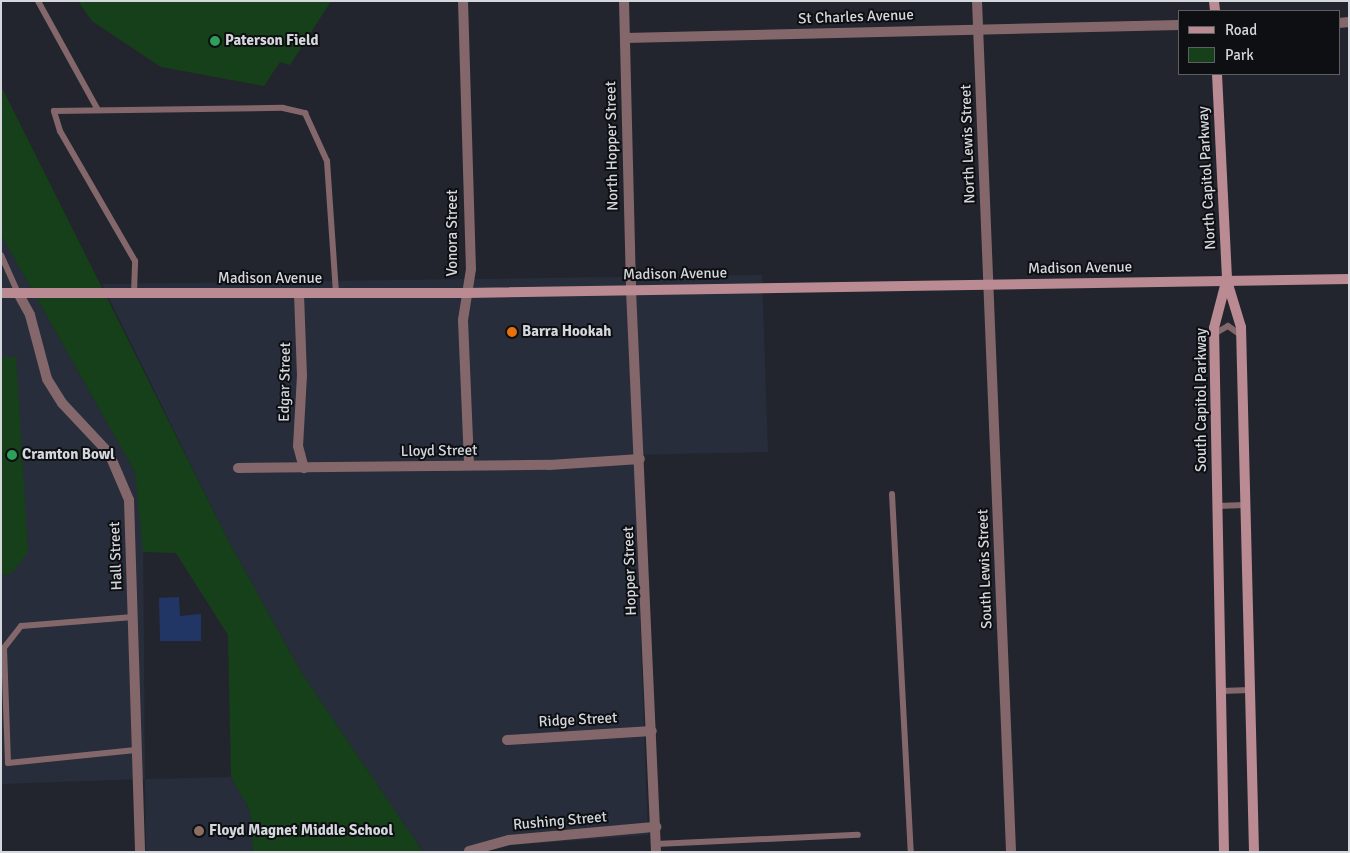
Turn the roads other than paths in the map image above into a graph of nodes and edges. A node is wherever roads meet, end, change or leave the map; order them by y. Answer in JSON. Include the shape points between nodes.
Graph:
{"nodes":[{"id":1,"x":38,"y":1,"type":"edge"},
{"id":2,"x":463,"y":1,"type":"edge"},
{"id":3,"x":624,"y":1,"type":"edge"},
{"id":4,"x":977,"y":1,"type":"edge"},
{"id":5,"x":1178,"y":25,"type":"edge"},
{"id":6,"x":978,"y":28,"type":"junction"},
{"id":7,"x":625,"y":38,"type":"junction"},
{"id":8,"x":1217,"y":75,"type":"edge"},
{"id":9,"x":98,"y":110,"type":"junction"},
{"id":10,"x":1,"y":256,"type":"edge"},
{"id":11,"x":1349,"y":279,"type":"edge"},
{"id":12,"x":1227,"y":281,"type":"junction"},
{"id":13,"x":989,"y":285,"type":"junction"},
{"id":14,"x":631,"y":290,"type":"junction"},
{"id":15,"x":1,"y":293,"type":"edge"},
{"id":16,"x":18,"y":293,"type":"junction"},
{"id":17,"x":129,"y":293,"type":"junction"},
{"id":18,"x":467,"y":293,"type":"junction"},
{"id":19,"x":299,"y":294,"type":"junction"},
{"id":20,"x":336,"y":294,"type":"junction"},
{"id":21,"x":1214,"y":334,"type":"junction"},
{"id":22,"x":1241,"y":335,"type":"junction"},
{"id":23,"x":640,"y":459,"type":"junction"},
{"id":24,"x":469,"y":465,"type":"junction"},
{"id":25,"x":238,"y":468,"type":"dead end"},
{"id":26,"x":304,"y":468,"type":"junction"},
{"id":27,"x":892,"y":494,"type":"dead end"},
{"id":28,"x":1245,"y":505,"type":"junction"},
{"id":29,"x":1217,"y":506,"type":"junction"},
{"id":30,"x":133,"y":617,"type":"junction"},
{"id":31,"x":1250,"y":690,"type":"junction"},
{"id":32,"x":1221,"y":691,"type":"junction"},
{"id":33,"x":652,"y":731,"type":"junction"},
{"id":34,"x":507,"y":740,"type":"dead end"},
{"id":35,"x":135,"y":750,"type":"junction"},
{"id":36,"x":5,"y":763,"type":"edge"},
{"id":37,"x":656,"y":827,"type":"junction"},
{"id":38,"x":858,"y":835,"type":"dead end"},
{"id":39,"x":656,"y":848,"type":"edge"},
{"id":40,"x":469,"y":851,"type":"edge"},
{"id":41,"x":140,"y":852,"type":"edge"},
{"id":42,"x":912,"y":852,"type":"edge"},
{"id":43,"x":1011,"y":852,"type":"edge"},
{"id":44,"x":1224,"y":852,"type":"edge"},
{"id":45,"x":1254,"y":852,"type":"edge"}],
"edges":[{"from":1,"to":9,"type":"lane"},
{"from":2,"to":18,"type":"street","name":"Vonora Street","via":[[471,269]]},
{"from":3,"to":7,"type":"street","name":"North Hopper Street"},
{"from":4,"to":6,"type":"street","name":"North Lewis Street"},
{"from":5,"to":6,"type":"street","name":"St Charles Avenue"},
{"from":6,"to":7,"type":"street","name":"St Charles Avenue"},
{"from":6,"to":13,"type":"street","name":"North Lewis Street"},
{"from":7,"to":14,"type":"street","name":"North Hopper Street"},
{"from":8,"to":12,"type":"street","name":"North Capitol Parkway"},
{"from":9,"to":17,"type":"lane","via":[[54,111],[60,131],[135,261]]},
{"from":9,"to":20,"type":"lane","via":[[283,108],[305,113],[327,161]]},
{"from":10,"to":16,"type":"lane"},
{"from":11,"to":12,"type":"street","name":"Madison Avenue"},
{"from":12,"to":13,"type":"street","name":"Madison Avenue"},
{"from":12,"to":21,"type":"street","name":"South Capitol Parkway"},
{"from":12,"to":22,"type":"street"},
{"from":13,"to":14,"type":"street","name":"Madison Avenue"},
{"from":13,"to":43,"type":"street","name":"South Lewis Street"},
{"from":14,"to":18,"type":"street","name":"Madison Avenue"},
{"from":14,"to":23,"type":"street","name":"Hopper Street"},
{"from":15,"to":16,"type":"street","name":"Madison Avenue"},
{"from":16,"to":17,"type":"street","name":"Madison Avenue"},
{"from":16,"to":30,"type":"street","name":"Hall Street","via":[[30,315],[39,360],[50,385],[104,445],[122,475],[131,523]]},
{"from":17,"to":19,"type":"street","name":"Madison Avenue"},
{"from":18,"to":20,"type":"street","name":"Madison Avenue"},
{"from":18,"to":24,"type":"street","name":"Vonora Street","via":[[463,320]]},
{"from":19,"to":20,"type":"street","name":"Madison Avenue"},
{"from":19,"to":26,"type":"street","name":"Edgar Street","via":[[302,375],[298,446]]},
{"from":21,"to":22,"type":"lane","via":[[1228,326]]},
{"from":21,"to":29,"type":"street","name":"South Capitol Parkway"},
{"from":22,"to":28,"type":"street"},
{"from":23,"to":24,"type":"street","name":"Lloyd Street"},
{"from":23,"to":33,"type":"street","name":"Hopper Street"},
{"from":24,"to":26,"type":"street","name":"Lloyd Street"},
{"from":25,"to":26,"type":"street","name":"Lloyd Street"},
{"from":27,"to":42,"type":"lane"},
{"from":28,"to":29,"type":"lane"},
{"from":28,"to":31,"type":"street"},
{"from":29,"to":32,"type":"street","name":"South Capitol Parkway"},
{"from":30,"to":35,"type":"street","name":"Hall Street"},
{"from":30,"to":36,"type":"lane","via":[[22,626],[4,648]]},
{"from":31,"to":32,"type":"lane"},
{"from":31,"to":45,"type":"street"},
{"from":32,"to":44,"type":"street","name":"South Capitol Parkway"},
{"from":33,"to":34,"type":"street","name":"Ridge Street"},
{"from":33,"to":37,"type":"street","name":"Hopper Street"},
{"from":35,"to":36,"type":"lane"},
{"from":35,"to":41,"type":"street","name":"Hall Street"},
{"from":37,"to":39,"type":"street","name":"Hopper Street"},
{"from":37,"to":40,"type":"street","name":"Rushing Street","via":[[509,840]]},
{"from":38,"to":39,"type":"lane"}]}
